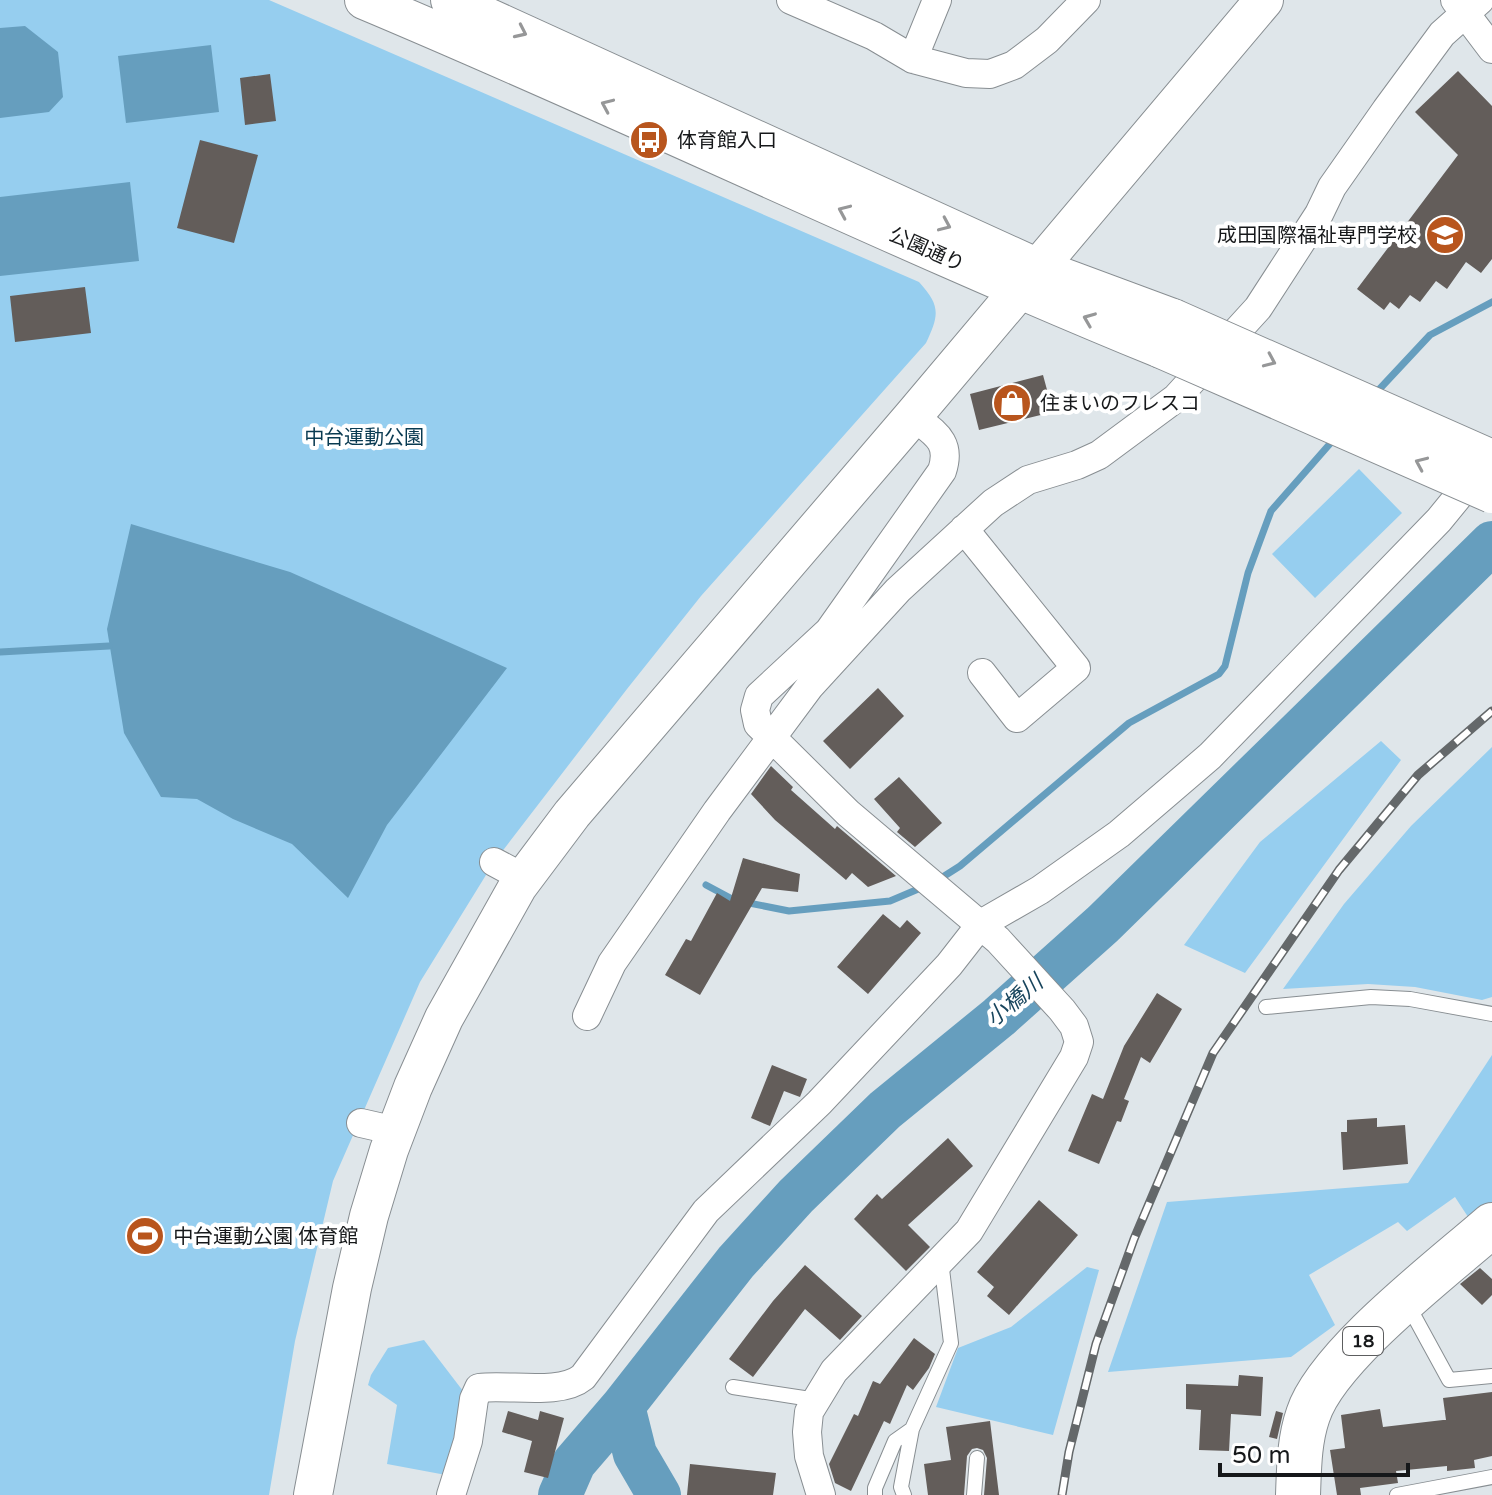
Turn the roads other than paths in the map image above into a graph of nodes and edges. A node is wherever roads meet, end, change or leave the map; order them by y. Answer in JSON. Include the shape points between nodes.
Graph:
{"nodes":[{"id":1,"x":364,"y":0,"type":"edge"},
{"id":2,"x":450,"y":0,"type":"edge"},
{"id":3,"x":791,"y":0,"type":"edge"},
{"id":4,"x":937,"y":0,"type":"edge"},
{"id":5,"x":1086,"y":0,"type":"edge"},
{"id":6,"x":1264,"y":0,"type":"edge"},
{"id":7,"x":1467,"y":5,"type":"edge"},
{"id":8,"x":1492,"y":49,"type":"edge"},
{"id":9,"x":913,"y":59,"type":"junction"},
{"id":10,"x":1027,"y":279,"type":"junction"},
{"id":11,"x":1167,"y":333,"type":"junction"},
{"id":12,"x":913,"y":416,"type":"junction"},
{"id":13,"x":1492,"y":457,"type":"edge"},
{"id":14,"x":1492,"y":494,"type":"edge"},
{"id":15,"x":964,"y":529,"type":"junction"},
{"id":16,"x":982,"y":673,"type":"dead end"},
{"id":17,"x":773,"y":738,"type":"junction"},
{"id":18,"x":989,"y":932,"type":"junction"},
{"id":19,"x":1266,"y":1007,"type":"dead end"},
{"id":20,"x":1492,"y":1014,"type":"edge"},
{"id":21,"x":587,"y":1016,"type":"dead end"},
{"id":22,"x":1492,"y":1225,"type":"edge"},
{"id":23,"x":941,"y":1261,"type":"junction"},
{"id":24,"x":1405,"y":1301,"type":"junction"},
{"id":25,"x":1492,"y":1376,"type":"edge"},
{"id":26,"x":733,"y":1387,"type":"dead end"},
{"id":27,"x":817,"y":1400,"type":"junction"},
{"id":28,"x":912,"y":1429,"type":"junction"},
{"id":29,"x":977,"y":1458,"type":"dead end"},
{"id":30,"x":1492,"y":1477,"type":"edge"},
{"id":31,"x":313,"y":1495,"type":"edge"},
{"id":32,"x":451,"y":1495,"type":"edge"},
{"id":33,"x":821,"y":1495,"type":"edge"},
{"id":34,"x":875,"y":1495,"type":"edge"},
{"id":35,"x":904,"y":1495,"type":"edge"},
{"id":36,"x":974,"y":1495,"type":"edge"},
{"id":37,"x":1298,"y":1495,"type":"edge"},
{"id":38,"x":1397,"y":1495,"type":"edge"}],
"edges":[{"from":10,"to":1,"type":"street","name":"公園通り","one_way":true,"via":[[725,157]]},
{"from":2,"to":10,"type":"street","name":"公園通り","one_way":true},
{"from":3,"to":9,"type":"street"},
{"from":4,"to":9,"type":"street"},
{"from":5,"to":9,"type":"street","via":[[1014,65],[990,74]]},
{"from":6,"to":10,"type":"street"},
{"from":7,"to":8,"type":"street"},
{"from":7,"to":15,"type":"street","via":[[1332,187],[1258,308],[1176,398],[1099,455],[1028,480]]},
{"from":10,"to":11,"type":"street","name":"公園通り"},
{"from":10,"to":12,"type":"street"},
{"from":11,"to":13,"type":"street","name":"公園通り","one_way":true,"bridge":true},
{"from":14,"to":11,"type":"street","name":"公園通り","one_way":true,"bridge":true},
{"from":12,"to":17,"type":"street","via":[[945,448],[942,471],[829,631],[759,696],[758,724]]},
{"from":12,"to":31,"type":"street","via":[[572,814],[509,870],[444,1018],[379,1127],[369,1216]]},
{"from":13,"to":18,"type":"street","via":[[1439,520],[1210,756],[1119,834]]},
{"from":15,"to":16,"type":"street","via":[[1076,668],[1017,718]]},
{"from":15,"to":17,"type":"street","via":[[839,654]]},
{"from":17,"to":18,"type":"street","via":[[848,813]]},
{"from":17,"to":21,"type":"street","via":[[612,963]]},
{"from":18,"to":23,"type":"street","via":[[1062,1010],[1079,1042],[984,1208]]},
{"from":18,"to":32,"type":"street","via":[[949,965],[819,1103],[706,1211],[583,1377],[567,1386],[479,1388]]},
{"from":19,"to":20,"type":"lane","via":[[1371,997]]},
{"from":22,"to":24,"type":"main road","number":"18"},
{"from":23,"to":27,"type":"street","via":[[834,1371]]},
{"from":23,"to":28,"type":"lane","via":[[951,1343]]},
{"from":24,"to":25,"type":"lane","via":[[1449,1380]]},
{"from":24,"to":37,"type":"main road","number":"18","via":[[1349,1354],[1308,1414]]},
{"from":26,"to":27,"type":"lane"},
{"from":27,"to":33,"type":"street","via":[[809,1412],[807,1432]]},
{"from":28,"to":34,"type":"lane","via":[[895,1441]]},
{"from":28,"to":35,"type":"lane"},
{"from":29,"to":36,"type":"lane"},
{"from":30,"to":38,"type":"lane"}]}
